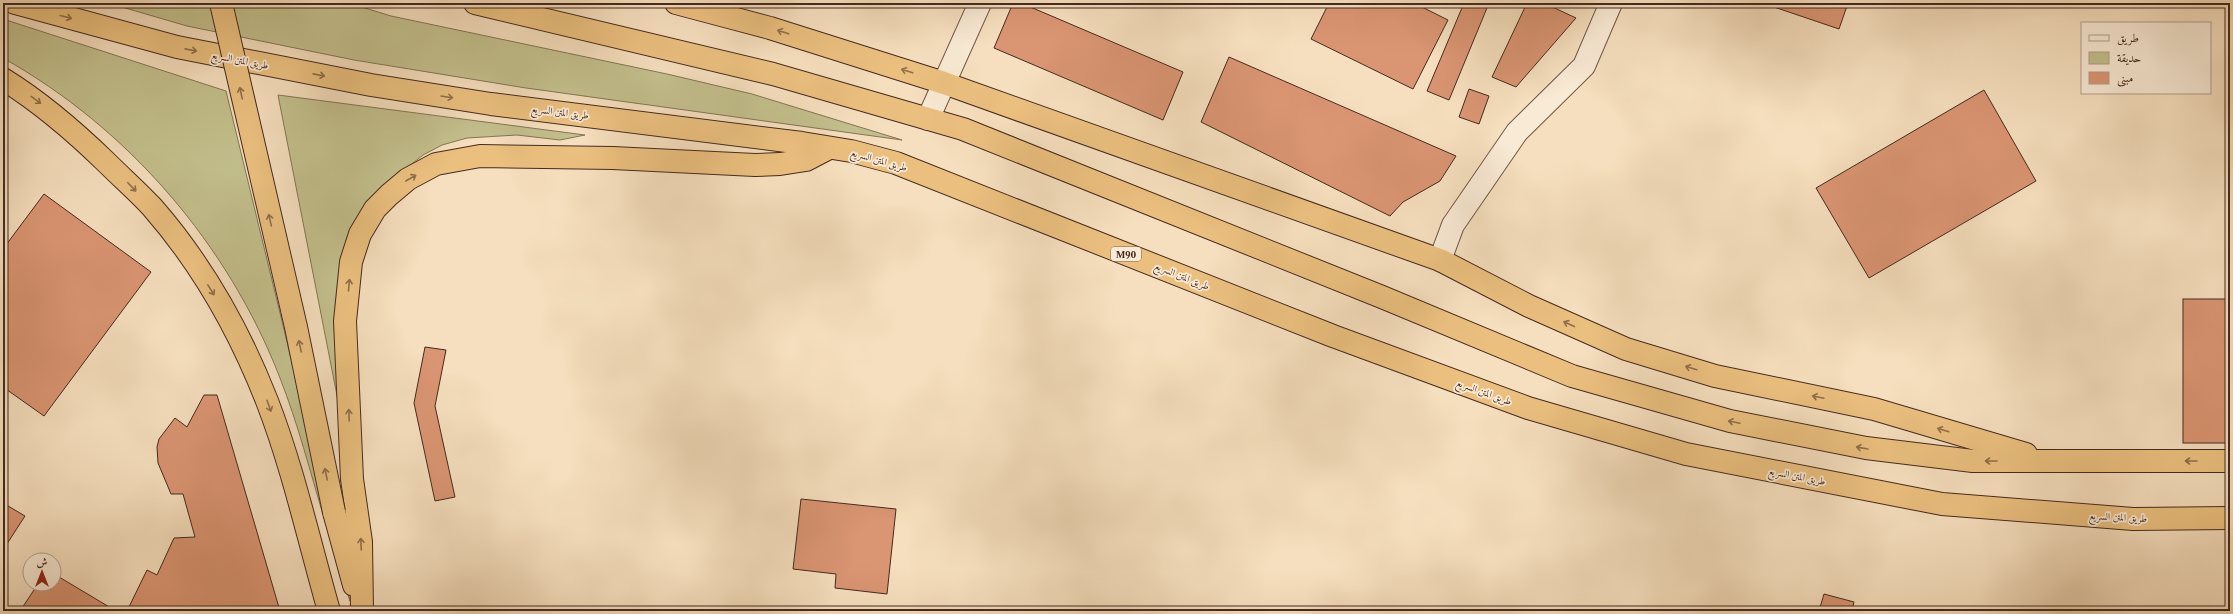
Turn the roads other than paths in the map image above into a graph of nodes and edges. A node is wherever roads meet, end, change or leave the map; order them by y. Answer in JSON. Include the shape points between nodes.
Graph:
{"nodes":[{"id":1,"x":15,"y":3,"type":"edge"},
{"id":2,"x":221,"y":3,"type":"edge"},
{"id":3,"x":476,"y":3,"type":"edge"},
{"id":4,"x":676,"y":3,"type":"edge"},
{"id":5,"x":980,"y":3,"type":"edge"},
{"id":6,"x":1611,"y":3,"type":"edge"},
{"id":7,"x":3,"y":79,"type":"edge"},
{"id":8,"x":944,"y":83,"type":"junction"},
{"id":9,"x":928,"y":119,"type":"junction"},
{"id":10,"x":829,"y":148,"type":"junction"},
{"id":11,"x":1440,"y":260,"type":"junction"},
{"id":12,"x":2048,"y":461,"type":"junction"},
{"id":13,"x":2230,"y":461,"type":"edge"},
{"id":14,"x":2230,"y":518,"type":"edge"},
{"id":15,"x":329,"y":611,"type":"edge"},
{"id":16,"x":361,"y":611,"type":"edge"}],
"edges":[{"from":1,"to":10,"type":"highway","name":"طريق المتن السريع","number":"M90","one_way":true,"via":[[177,47],[371,85],[491,104]]},
{"from":16,"to":2,"type":"highway","one_way":true,"bridge":true,"via":[[334,512],[296,327]]},
{"from":3,"to":9,"type":"highway","via":[[773,74]]},
{"from":8,"to":4,"type":"highway","one_way":true,"via":[[770,28]]},
{"from":5,"to":8,"type":"lane"},
{"from":6,"to":11,"type":"lane","via":[[1584,66],[1517,132],[1453,225]]},
{"from":7,"to":15,"type":"highway","one_way":true,"via":[[65,123],[153,208],[195,265],[236,330],[279,438]]},
{"from":8,"to":9,"type":"lane"},
{"from":8,"to":11,"type":"highway"},
{"from":12,"to":9,"type":"highway","one_way":true,"via":[[1973,461],[1866,448],[1730,421],[1572,376],[970,132]]},
{"from":10,"to":14,"type":"highway","name":"طريق المتن السريع","number":"M90","via":[[896,163],[1334,336],[1528,408],[1686,454],[1942,504],[2133,519]]},
{"from":16,"to":10,"type":"highway","one_way":true,"via":[[361,542],[352,479],[345,321],[351,262],[360,234],[375,209],[389,195],[408,179],[436,164],[480,156],[612,158],[755,165],[806,160]]},
{"from":12,"to":11,"type":"highway","one_way":true,"via":[[1874,409],[1715,376],[1626,349],[1529,306]]},
{"from":13,"to":12,"type":"highway","one_way":true}]}
